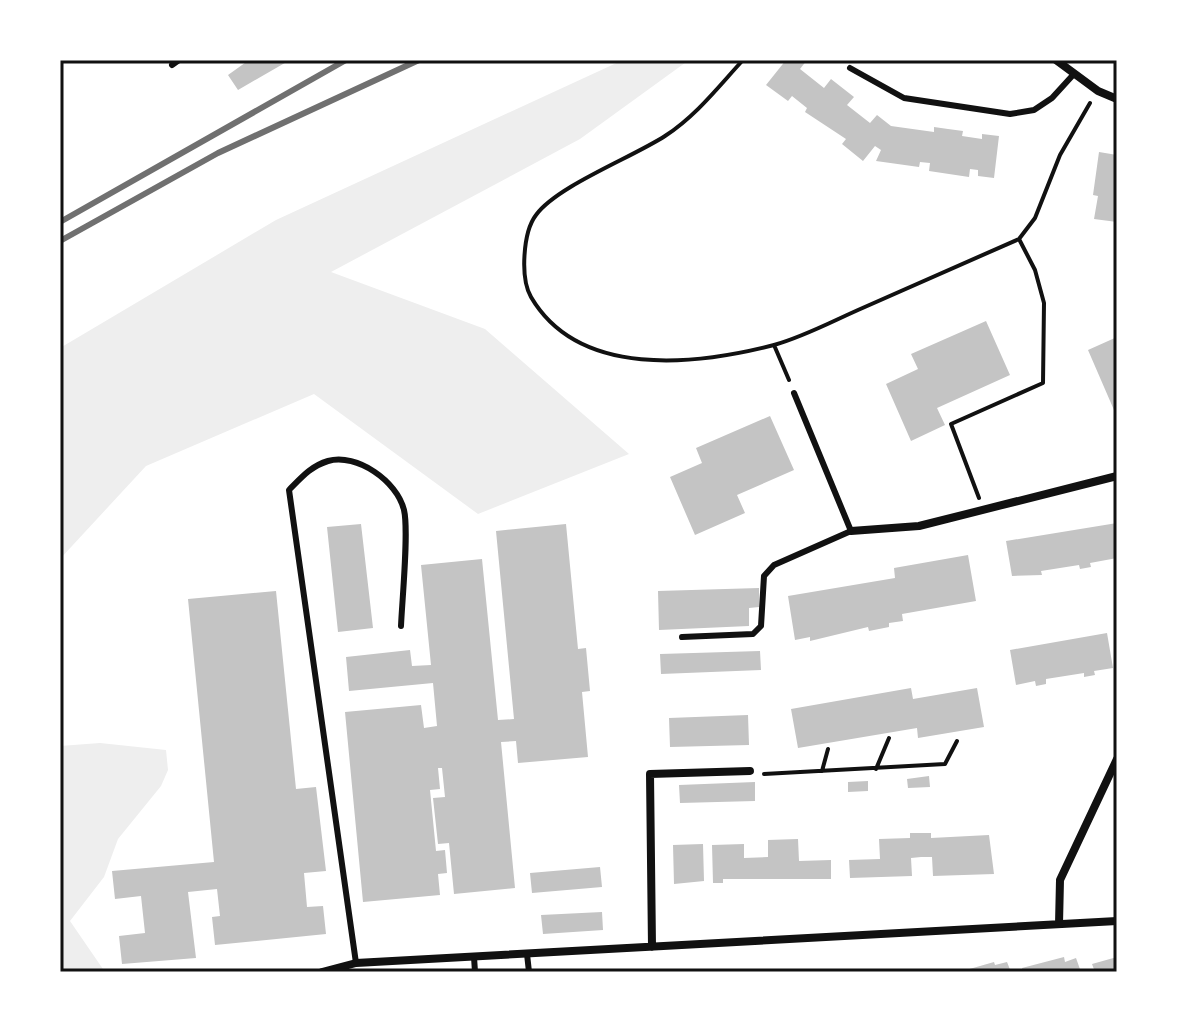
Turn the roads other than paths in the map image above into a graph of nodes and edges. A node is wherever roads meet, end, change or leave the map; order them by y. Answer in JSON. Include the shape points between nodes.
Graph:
{"nodes":[{"id":1,"x":1056,"y":60,"type":"edge"},
{"id":2,"x":850,"y":68,"type":"dead end"},
{"id":3,"x":1073,"y":75,"type":"junction"},
{"id":4,"x":1117,"y":99,"type":"edge"},
{"id":5,"x":794,"y":393,"type":"road end"},
{"id":6,"x":1117,"y":476,"type":"edge"},
{"id":7,"x":851,"y":531,"type":"junction"},
{"id":8,"x":401,"y":626,"type":"dead end"},
{"id":9,"x":682,"y":637,"type":"dead end"},
{"id":10,"x":1117,"y":759,"type":"edge"},
{"id":11,"x":750,"y":771,"type":"road end"},
{"id":12,"x":1117,"y":921,"type":"edge"},
{"id":13,"x":1059,"y":924,"type":"junction"},
{"id":14,"x":652,"y":947,"type":"junction"},
{"id":15,"x":527,"y":954,"type":"junction"},
{"id":16,"x":474,"y":957,"type":"junction"},
{"id":17,"x":356,"y":963,"type":"junction"},
{"id":18,"x":322,"y":972,"type":"edge"},
{"id":19,"x":475,"y":972,"type":"edge"},
{"id":20,"x":529,"y":972,"type":"edge"}],
"edges":[{"from":1,"to":3,"type":"street"},
{"from":2,"to":3,"type":"lane","via":[[904,98],[1010,114],[1034,110]]},
{"from":3,"to":4,"type":"street"},
{"from":5,"to":7,"type":"lane"},
{"from":6,"to":7,"type":"street","via":[[919,526]]},
{"from":7,"to":9,"type":"lane","via":[[774,565],[764,576],[761,626],[753,634]]},
{"from":8,"to":17,"type":"lane","via":[[404,509],[383,477],[356,463],[331,460],[311,468],[289,490]]},
{"from":10,"to":13,"type":"street","via":[[1060,880]]},
{"from":11,"to":14,"type":"street","via":[[650,774]]},
{"from":12,"to":13,"type":"street"},
{"from":13,"to":14,"type":"street"},
{"from":14,"to":15,"type":"street"},
{"from":15,"to":16,"type":"street"},
{"from":15,"to":20,"type":"lane"},
{"from":16,"to":17,"type":"street"},
{"from":16,"to":19,"type":"lane"},
{"from":17,"to":18,"type":"street"}]}
